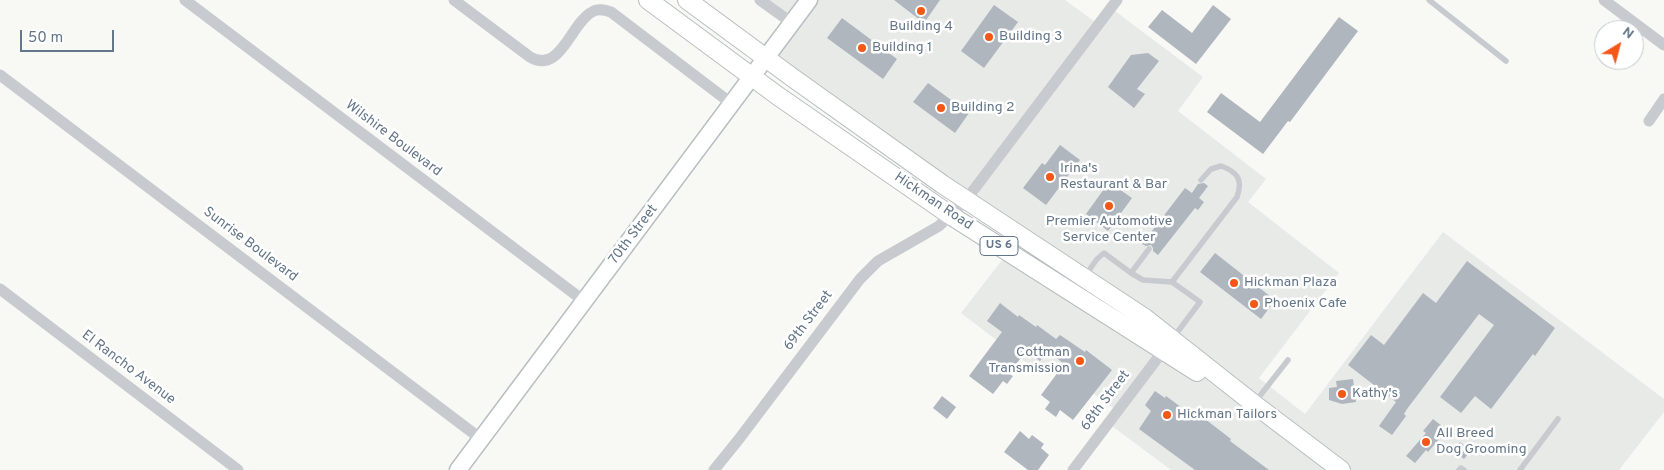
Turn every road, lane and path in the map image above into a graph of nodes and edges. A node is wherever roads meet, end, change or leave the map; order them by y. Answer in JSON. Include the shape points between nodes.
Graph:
{"nodes":[{"id":1,"x":185,"y":0,"type":"edge"},
{"id":2,"x":454,"y":0,"type":"edge"},
{"id":3,"x":648,"y":0,"type":"edge"},
{"id":4,"x":687,"y":0,"type":"edge"},
{"id":5,"x":760,"y":0,"type":"edge"},
{"id":6,"x":809,"y":0,"type":"edge"},
{"id":7,"x":1117,"y":0,"type":"edge"},
{"id":8,"x":1429,"y":0,"type":"edge"},
{"id":9,"x":1604,"y":0,"type":"edge"},
{"id":10,"x":792,"y":23,"type":"junction"},
{"id":11,"x":1664,"y":45,"type":"edge"},
{"id":12,"x":766,"y":58,"type":"junction"},
{"id":13,"x":1506,"y":61,"type":"dead end"},
{"id":14,"x":0,"y":75,"type":"edge"},
{"id":15,"x":752,"y":76,"type":"junction"},
{"id":16,"x":1664,"y":99,"type":"edge"},
{"id":17,"x":732,"y":104,"type":"junction"},
{"id":18,"x":1649,"y":121,"type":"dead end"},
{"id":19,"x":1201,"y":180,"type":"dead end"},
{"id":20,"x":966,"y":200,"type":"junction"},
{"id":21,"x":950,"y":215,"type":"junction"},
{"id":22,"x":1149,"y":249,"type":"dead end"},
{"id":23,"x":1131,"y":273,"type":"junction"},
{"id":24,"x":1084,"y":278,"type":"junction"},
{"id":25,"x":1172,"y":282,"type":"junction"},
{"id":26,"x":0,"y":289,"type":"edge"},
{"id":27,"x":584,"y":301,"type":"junction"},
{"id":28,"x":1168,"y":345,"type":"junction"},
{"id":29,"x":1288,"y":360,"type":"dead end"},
{"id":30,"x":1254,"y":404,"type":"junction"},
{"id":31,"x":1558,"y":419,"type":"dead end"},
{"id":32,"x":481,"y":439,"type":"junction"},
{"id":33,"x":238,"y":470,"type":"edge"},
{"id":34,"x":458,"y":470,"type":"edge"},
{"id":35,"x":714,"y":470,"type":"edge"},
{"id":36,"x":1073,"y":470,"type":"edge"},
{"id":37,"x":1341,"y":470,"type":"edge"},
{"id":38,"x":1459,"y":470,"type":"edge"},
{"id":39,"x":1464,"y":470,"type":"edge"},
{"id":40,"x":1520,"y":470,"type":"edge"}],
"edges":[{"from":1,"to":27,"type":"street","name":"Wilshire Boulevard"},
{"from":2,"to":17,"type":"street","via":[[535,60],[549,60],[556,56],[592,12],[601,9],[611,12]]},
{"from":3,"to":15,"type":"main road","name":"Hickman Road","number":"US 6"},
{"from":4,"to":12,"type":"main road","name":"Hickman Road","number":"US 6"},
{"from":5,"to":10,"type":"street"},
{"from":6,"to":10,"type":"street","name":"70th Street"},
{"from":7,"to":20,"type":"street","name":"69th Street"},
{"from":8,"to":13,"type":"lane"},
{"from":9,"to":11,"type":"street"},
{"from":10,"to":12,"type":"street","name":"70th Street"},
{"from":12,"to":15,"type":"street","name":"70th Street"},
{"from":12,"to":20,"type":"main road","name":"Hickman Road","number":"US 6"},
{"from":14,"to":32,"type":"street","name":"Sunrise Boulevard"},
{"from":15,"to":17,"type":"street","name":"70th Street"},
{"from":15,"to":21,"type":"main road","name":"Hickman Road","number":"US 6"},
{"from":16,"to":18,"type":"street"},
{"from":17,"to":27,"type":"street","name":"70th Street"},
{"from":19,"to":25,"type":"lane","via":[[1211,169],[1221,166],[1236,174],[1240,189]]},
{"from":20,"to":21,"type":"street","name":"69th Street"},
{"from":20,"to":24,"type":"main road","name":"Hickman Road","number":"US 6"},
{"from":21,"to":28,"type":"main road","name":"Hickman Road","number":"US 6"},
{"from":21,"to":35,"type":"street","name":"69th Street","via":[[939,226],[878,262],[860,279]]},
{"from":22,"to":23,"type":"lane"},
{"from":23,"to":24,"type":"lane","via":[[1104,253]]},
{"from":23,"to":25,"type":"lane","via":[[1143,280]]},
{"from":24,"to":28,"type":"main road","name":"Hickman Road","number":"US 6","via":[[1145,318]]},
{"from":25,"to":28,"type":"lane","via":[[1200,302]]},
{"from":26,"to":33,"type":"street","name":"El Rancho Avenue"},
{"from":27,"to":32,"type":"street","name":"70th Street"},
{"from":28,"to":30,"type":"main road","name":"Hickman Road","number":"US 6"},
{"from":28,"to":36,"type":"street","name":"68th Street"},
{"from":29,"to":30,"type":"lane"},
{"from":30,"to":37,"type":"main road","name":"Hickman Road","number":"US 6"},
{"from":31,"to":40,"type":"lane"},
{"from":32,"to":34,"type":"street","name":"70th Street"},
{"from":38,"to":39,"type":"lane"}]}
